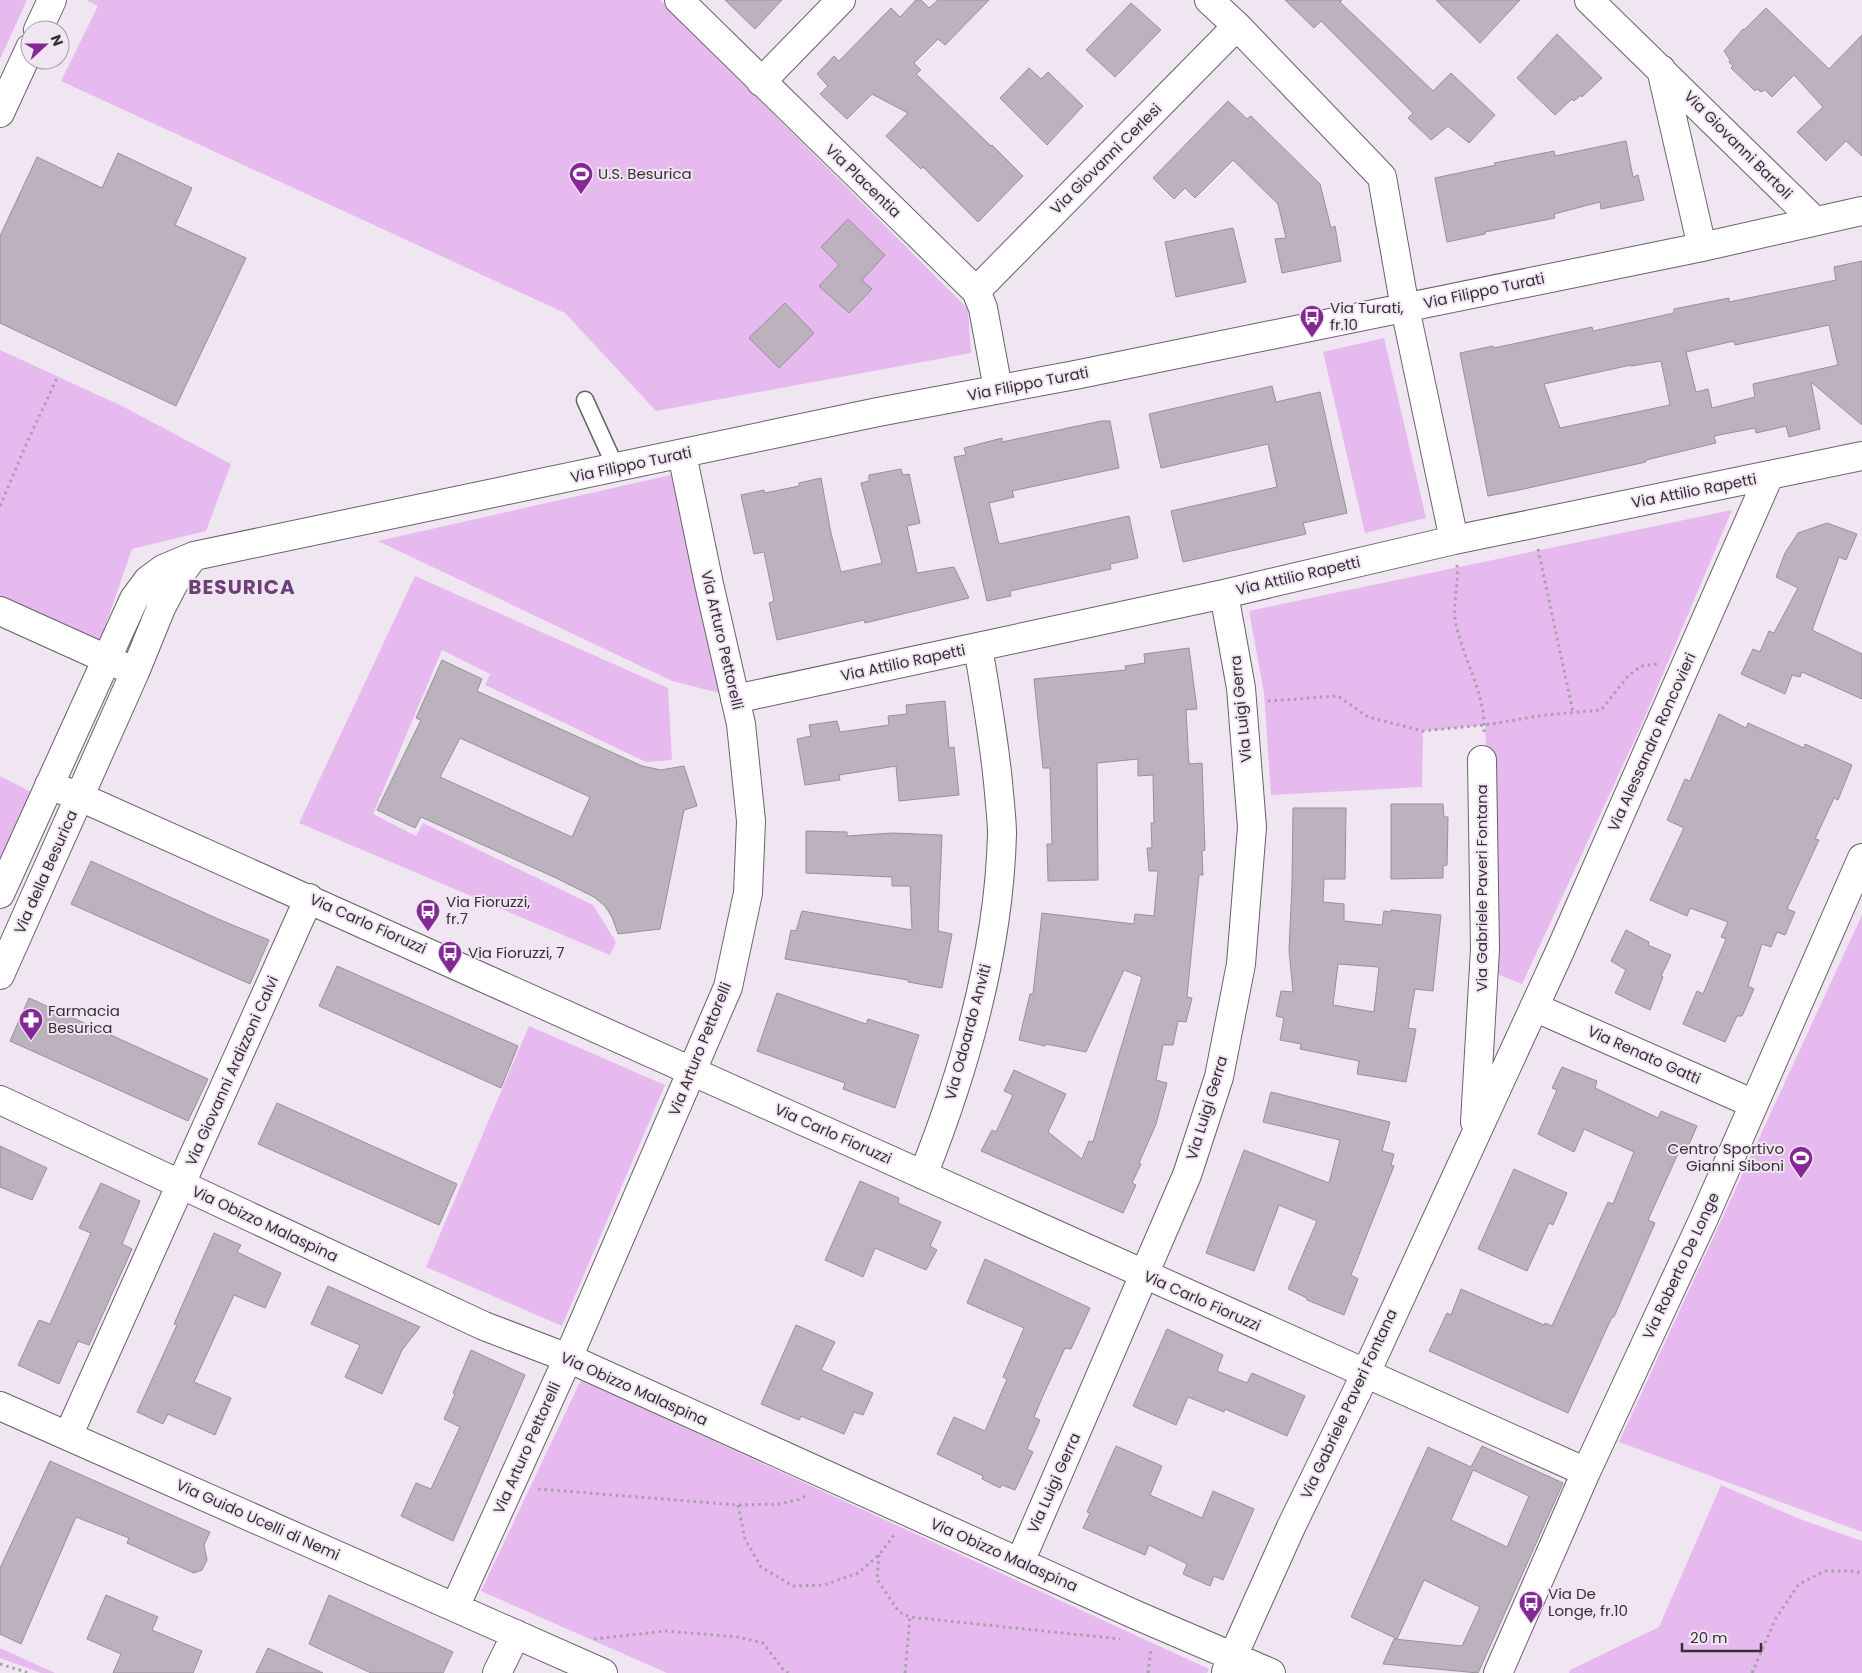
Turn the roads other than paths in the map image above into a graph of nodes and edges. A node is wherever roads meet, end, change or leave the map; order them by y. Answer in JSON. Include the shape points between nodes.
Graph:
{"nodes":[{"id":1,"x":52,"y":0,"type":"edge"},
{"id":2,"x":679,"y":0,"type":"edge"},
{"id":3,"x":840,"y":0,"type":"edge"},
{"id":4,"x":1209,"y":0,"type":"edge"},
{"id":5,"x":1589,"y":0,"type":"edge"},
{"id":6,"x":43,"y":20,"type":"edge"},
{"id":7,"x":1237,"y":26,"type":"junction"},
{"id":8,"x":1661,"y":69,"type":"junction"},
{"id":9,"x":20,"y":70,"type":"edge"},
{"id":10,"x":761,"y":82,"type":"junction"},
{"id":11,"x":0,"y":113,"type":"edge"},
{"id":12,"x":1862,"y":211,"type":"edge"},
{"id":13,"x":1815,"y":221,"type":"junction"},
{"id":14,"x":1702,"y":247,"type":"junction"},
{"id":15,"x":976,"y":291,"type":"junction"},
{"id":16,"x":1405,"y":308,"type":"junction"},
{"id":17,"x":998,"y":390,"type":"junction"},
{"id":18,"x":585,"y":400,"type":"dead end"},
{"id":19,"x":682,"y":454,"type":"junction"},
{"id":20,"x":1862,"y":456,"type":"edge"},
{"id":21,"x":616,"y":468,"type":"junction"},
{"id":22,"x":1769,"y":476,"type":"junction"},
{"id":23,"x":1454,"y":540,"type":"junction"},
{"id":24,"x":194,"y":556,"type":"junction"},
{"id":25,"x":1224,"y":594,"type":"junction"},
{"id":26,"x":0,"y":611,"type":"edge"},
{"id":27,"x":978,"y":647,"type":"junction"},
{"id":28,"x":106,"y":659,"type":"junction"},
{"id":29,"x":135,"y":672,"type":"junction"},
{"id":30,"x":735,"y":699,"type":"junction"},
{"id":31,"x":1482,"y":760,"type":"road end"},
{"id":32,"x":49,"y":785,"type":"junction"},
{"id":33,"x":80,"y":797,"type":"junction"},
{"id":34,"x":1862,"y":858,"type":"edge"},
{"id":35,"x":0,"y":894,"type":"edge"},
{"id":36,"x":309,"y":898,"type":"junction"},
{"id":37,"x":0,"y":975,"type":"edge"},
{"id":38,"x":1534,"y":1007,"type":"junction"},
{"id":39,"x":693,"y":1071,"type":"junction"},
{"id":40,"x":0,"y":1100,"type":"edge"},
{"id":41,"x":1754,"y":1104,"type":"junction"},
{"id":42,"x":1474,"y":1136,"type":"junction"},
{"id":43,"x":923,"y":1175,"type":"junction"},
{"id":44,"x":181,"y":1184,"type":"junction"},
{"id":45,"x":1145,"y":1275,"type":"junction"},
{"id":46,"x":568,"y":1358,"type":"junction"},
{"id":47,"x":1365,"y":1374,"type":"junction"},
{"id":48,"x":0,"y":1406,"type":"edge"},
{"id":49,"x":68,"y":1436,"type":"junction"},
{"id":50,"x":1586,"y":1472,"type":"junction"},
{"id":51,"x":1020,"y":1562,"type":"junction"},
{"id":52,"x":455,"y":1608,"type":"junction"},
{"id":53,"x":516,"y":1634,"type":"junction"},
{"id":54,"x":1230,"y":1665,"type":"edge"},
{"id":55,"x":497,"y":1673,"type":"edge"},
{"id":56,"x":603,"y":1673,"type":"edge"},
{"id":57,"x":1271,"y":1673,"type":"edge"},
{"id":58,"x":1498,"y":1673,"type":"edge"}],
"edges":[{"from":1,"to":6,"type":"street"},
{"from":2,"to":10,"type":"street","name":"Via Placentia"},
{"from":3,"to":10,"type":"street"},
{"from":4,"to":7,"type":"street"},
{"from":5,"to":8,"type":"street","name":"Via Giovanni Bartoli"},
{"from":7,"to":15,"type":"street","name":"Via Giovanni Cerlesi"},
{"from":7,"to":16,"type":"street","via":[[1382,177]]},
{"from":8,"to":13,"type":"street","name":"Via Giovanni Bartoli"},
{"from":8,"to":14,"type":"street","name":"Via Giovanni Bartoli"},
{"from":9,"to":11,"type":"street"},
{"from":10,"to":15,"type":"street","name":"Via Placentia"},
{"from":12,"to":13,"type":"street","name":"Via Filippo Turati"},
{"from":13,"to":14,"type":"street","name":"Via Filippo Turati"},
{"from":14,"to":16,"type":"street","name":"Via Filippo Turati"},
{"from":15,"to":17,"type":"street","name":"Via Placentia","via":[[983,308]]},
{"from":16,"to":17,"type":"street","name":"Via Filippo Turati"},
{"from":16,"to":23,"type":"street"},
{"from":17,"to":19,"type":"street","name":"Via Filippo Turati"},
{"from":18,"to":21,"type":"lane"},
{"from":19,"to":21,"type":"street","name":"Via Filippo Turati"},
{"from":19,"to":30,"type":"street","name":"Via Arturo Pettorelli"},
{"from":20,"to":22,"type":"street","name":"Via Attilio Rapetti"},
{"from":21,"to":24,"type":"street","name":"Via Filippo Turati"},
{"from":22,"to":23,"type":"street","name":"Via Attilio Rapetti"},
{"from":22,"to":38,"type":"street","name":"Via Alessandro Roncovieri"},
{"from":23,"to":25,"type":"street","name":"Via Attilio Rapetti"},
{"from":24,"to":28,"type":"street","via":[[163,569],[148,580],[134,599]]},
{"from":24,"to":29,"type":"street","name":"Via della Besurica","via":[[174,582]]},
{"from":25,"to":27,"type":"street","name":"Via Attilio Rapetti"},
{"from":25,"to":45,"type":"street","name":"Via Luigi Gerra","via":[[1243,704],[1252,827],[1241,964],[1219,1077],[1186,1175]]},
{"from":26,"to":28,"type":"street"},
{"from":27,"to":30,"type":"street","name":"Via Attilio Rapetti"},
{"from":27,"to":43,"type":"street","name":"Via Odoardo Anviti","via":[[996,753],[1002,833],[996,910],[980,998],[945,1120]]},
{"from":28,"to":29,"type":"street"},
{"from":28,"to":32,"type":"street"},
{"from":29,"to":33,"type":"street","name":"Via della Besurica"},
{"from":30,"to":39,"type":"street","name":"Via Arturo Pettorelli","via":[[741,724],[751,820],[748,893],[728,987]]},
{"from":31,"to":42,"type":"street","name":"Via Gabriele Paveri Fontana","via":[[1485,949]]},
{"from":32,"to":33,"type":"street","name":"Via della Besurica"},
{"from":32,"to":35,"type":"street"},
{"from":33,"to":36,"type":"street","name":"Via Carlo Fioruzzi"},
{"from":33,"to":37,"type":"street","name":"Via della Besurica"},
{"from":34,"to":41,"type":"street","name":"Via Roberto De Longe"},
{"from":36,"to":39,"type":"street","name":"Via Carlo Fioruzzi"},
{"from":36,"to":44,"type":"street","name":"Via Giovanni Ardizzoni Calvi"},
{"from":38,"to":41,"type":"street","name":"Via Renato Gatti"},
{"from":38,"to":42,"type":"street","name":"Via Gabriele Paveri Fontana"},
{"from":39,"to":43,"type":"street","name":"Via Carlo Fioruzzi"},
{"from":39,"to":46,"type":"street","name":"Via Arturo Pettorelli"},
{"from":40,"to":44,"type":"street","name":"Via Obizzo Malaspina"},
{"from":41,"to":50,"type":"street","name":"Via Roberto De Longe"},
{"from":42,"to":47,"type":"street","name":"Via Gabriele Paveri Fontana"},
{"from":43,"to":45,"type":"street","name":"Via Carlo Fioruzzi"},
{"from":44,"to":46,"type":"street","name":"Via Obizzo Malaspina","via":[[484,1326]]},
{"from":44,"to":49,"type":"street","name":"Via Giovanni Ardizzoni Calvi"},
{"from":45,"to":47,"type":"street","name":"Via Carlo Fioruzzi"},
{"from":45,"to":51,"type":"street","name":"Via Luigi Gerra"},
{"from":46,"to":51,"type":"street","name":"Via Obizzo Malaspina"},
{"from":46,"to":52,"type":"street","name":"Via Arturo Pettorelli"},
{"from":47,"to":50,"type":"street","name":"Via Carlo Fioruzzi"},
{"from":47,"to":54,"type":"street","name":"Via Gabriele Paveri Fontana","via":[[1291,1527]]},
{"from":48,"to":49,"type":"street","name":"Via Guido Ucelli di Nemi"},
{"from":49,"to":52,"type":"street","name":"Via Guido Ucelli di Nemi"},
{"from":50,"to":58,"type":"street","name":"Via Roberto De Longe"},
{"from":51,"to":54,"type":"street","name":"Via Obizzo Malaspina"},
{"from":52,"to":53,"type":"street","name":"Via Guido Ucelli di Nemi"},
{"from":53,"to":55,"type":"street"},
{"from":53,"to":56,"type":"street","name":"Via Guido Ucelli di Nemi"},
{"from":54,"to":57,"type":"street","name":"Via Obizzo Malaspina"}]}
